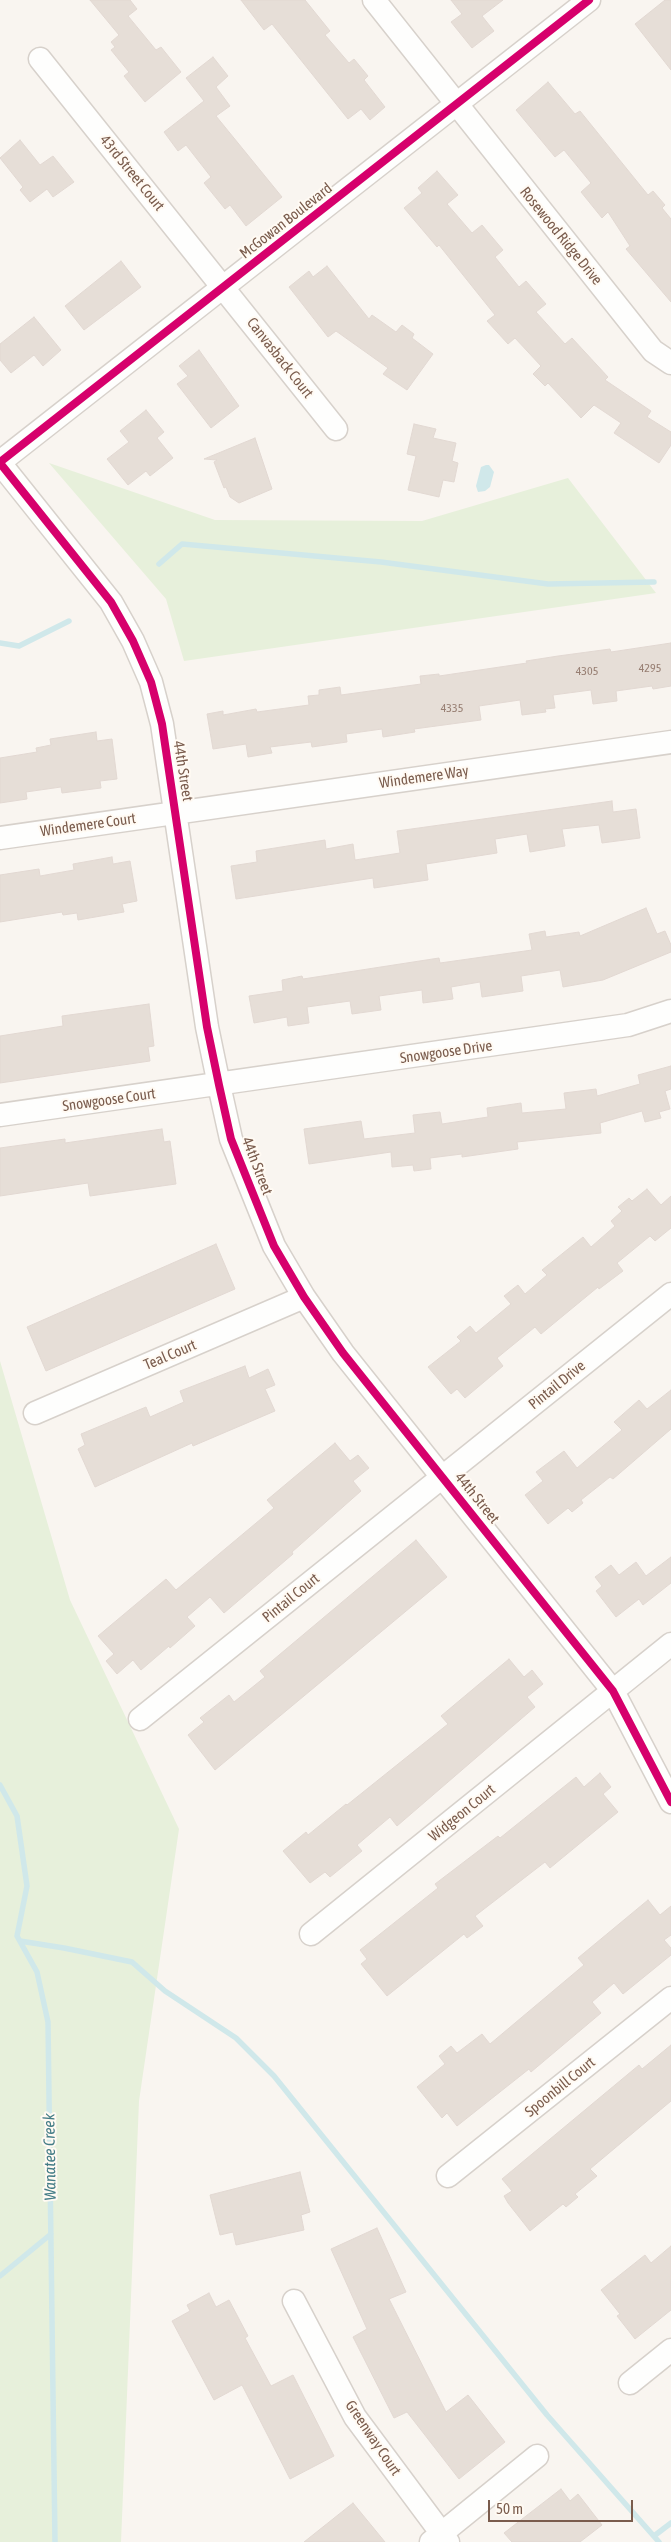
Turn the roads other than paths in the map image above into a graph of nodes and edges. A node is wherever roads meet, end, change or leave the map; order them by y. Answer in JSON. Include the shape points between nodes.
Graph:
{"nodes":[{"id":1,"x":374,"y":0,"type":"edge"},
{"id":2,"x":589,"y":0,"type":"edge"},
{"id":3,"x":40,"y":59,"type":"dead end"},
{"id":4,"x":456,"y":104,"type":"junction"},
{"id":5,"x":224,"y":287,"type":"junction"},
{"id":6,"x":671,"y":363,"type":"edge"},
{"id":7,"x":336,"y":429,"type":"dead end"},
{"id":8,"x":0,"y":462,"type":"edge"},
{"id":9,"x":671,"y":742,"type":"edge"},
{"id":10,"x":176,"y":813,"type":"junction"},
{"id":11,"x":0,"y":838,"type":"edge"},
{"id":12,"x":671,"y":1011,"type":"edge"},
{"id":13,"x":219,"y":1085,"type":"junction"},
{"id":14,"x":0,"y":1115,"type":"edge"},
{"id":15,"x":671,"y":1294,"type":"edge"},
{"id":16,"x":304,"y":1297,"type":"junction"},
{"id":17,"x":35,"y":1413,"type":"dead end"},
{"id":18,"x":442,"y":1477,"type":"junction"},
{"id":19,"x":671,"y":1644,"type":"edge"},
{"id":20,"x":613,"y":1691,"type":"junction"},
{"id":21,"x":140,"y":1719,"type":"dead end"},
{"id":22,"x":671,"y":1802,"type":"edge"},
{"id":23,"x":311,"y":1934,"type":"dead end"},
{"id":24,"x":671,"y":1998,"type":"edge"},
{"id":25,"x":448,"y":2176,"type":"dead end"},
{"id":26,"x":294,"y":2300,"type":"dead end"},
{"id":27,"x":671,"y":2350,"type":"edge"},
{"id":28,"x":630,"y":2383,"type":"dead end"},
{"id":29,"x":537,"y":2456,"type":"dead end"},
{"id":30,"x":440,"y":2539,"type":"edge"}],
"edges":[{"from":1,"to":4,"type":"street","name":"Rosewood Ridge Drive"},
{"from":2,"to":4,"type":"street","name":"McGowan Boulevard"},
{"from":3,"to":5,"type":"street","name":"43rd Street Court"},
{"from":4,"to":5,"type":"street","name":"McGowan Boulevard"},
{"from":4,"to":6,"type":"street","name":"Rosewood Ridge Drive","via":[[653,351]]},
{"from":5,"to":7,"type":"street","name":"Canvasback Court"},
{"from":5,"to":8,"type":"street","name":"McGowan Boulevard"},
{"from":8,"to":10,"type":"street","name":"44th Street","via":[[111,602],[133,641],[150,682],[162,724]]},
{"from":9,"to":10,"type":"street","name":"Windemere Way"},
{"from":10,"to":11,"type":"street","name":"Windemere Court"},
{"from":10,"to":13,"type":"street","name":"44th Street","via":[[207,1027]]},
{"from":12,"to":13,"type":"street","name":"Snowgoose Drive","via":[[628,1025]]},
{"from":13,"to":14,"type":"street","name":"Snowgoose Court"},
{"from":13,"to":16,"type":"street","name":"44th Street","via":[[231,1138],[252,1192],[274,1246]]},
{"from":15,"to":18,"type":"street","name":"Pintail Drive"},
{"from":16,"to":17,"type":"street","name":"Teal Court"},
{"from":16,"to":18,"type":"street","name":"44th Street","via":[[343,1353]]},
{"from":18,"to":20,"type":"street","name":"44th Street"},
{"from":18,"to":21,"type":"street","name":"Pintail Court"},
{"from":19,"to":20,"type":"street","name":"Widgeon Court"},
{"from":20,"to":22,"type":"street","name":"44th Street"},
{"from":20,"to":23,"type":"street","name":"Widgeon Court"},
{"from":24,"to":25,"type":"street","name":"Spoonbill Court"},
{"from":26,"to":30,"type":"street","name":"Greenway Court","via":[[355,2417]]},
{"from":27,"to":28,"type":"street"},
{"from":29,"to":30,"type":"street"}]}
